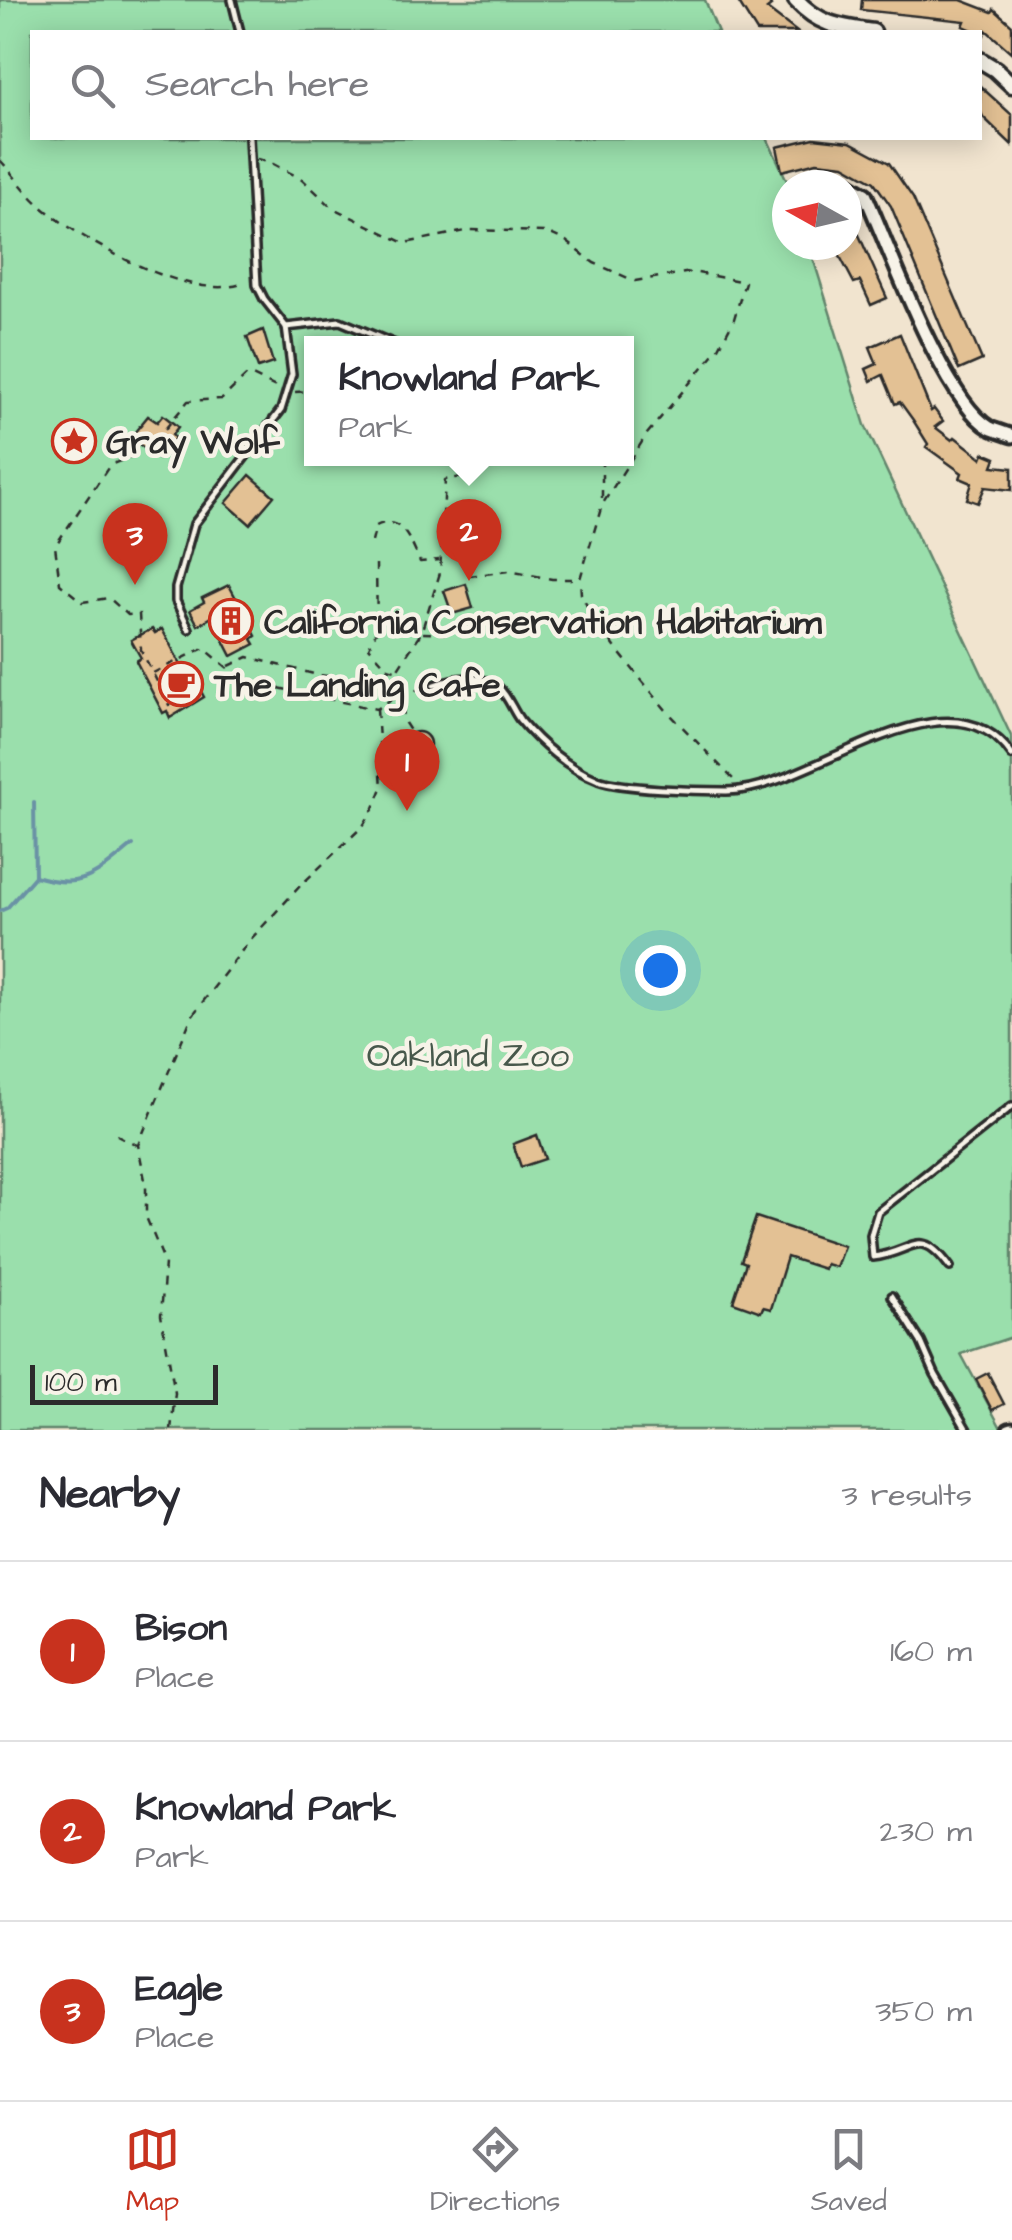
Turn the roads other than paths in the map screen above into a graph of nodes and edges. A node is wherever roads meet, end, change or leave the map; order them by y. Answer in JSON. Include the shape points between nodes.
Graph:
{"nodes":[{"id":1,"x":232,"y":0,"type":"edge"},
{"id":2,"x":796,"y":0,"type":"edge"},
{"id":3,"x":240,"y":30,"type":"edge"},
{"id":4,"x":858,"y":30,"type":"edge"},
{"id":5,"x":982,"y":61,"type":"edge"},
{"id":6,"x":1012,"y":86,"type":"edge"},
{"id":7,"x":249,"y":140,"type":"edge"},
{"id":8,"x":862,"y":192,"type":"edge"},
{"id":9,"x":286,"y":327,"type":"junction"},
{"id":10,"x":376,"y":336,"type":"edge"},
{"id":11,"x":1012,"y":436,"type":"edge"},
{"id":12,"x":190,"y":629,"type":"dead end"},
{"id":13,"x":434,"y":685,"type":"road end"},
{"id":14,"x":1012,"y":754,"type":"edge"},
{"id":15,"x":1012,"y":1106,"type":"edge"},
{"id":16,"x":950,"y":1268,"type":"dead end"},
{"id":17,"x":892,"y":1296,"type":"dead end"},
{"id":18,"x":967,"y":1430,"type":"edge"}],
"edges":[{"from":1,"to":3,"type":"lane"},
{"from":2,"to":4,"type":"street","via":[[812,18]]},
{"from":5,"to":6,"type":"street"},
{"from":7,"to":9,"type":"lane","via":[[256,277]]},
{"from":8,"to":11,"type":"street","via":[[959,398],[988,427]]},
{"from":9,"to":10,"type":"lane","via":[[340,320]]},
{"from":9,"to":12,"type":"lane","via":[[292,374],[281,410],[194,524],[185,546],[176,601]]},
{"from":13,"to":14,"type":"lane","via":[[468,677],[499,688],[542,743],[615,785],[743,790],[916,725],[962,722],[984,728]]},
{"from":15,"to":16,"type":"lane","via":[[878,1212],[870,1234],[873,1256],[927,1243]]},
{"from":17,"to":18,"type":"lane"}]}
